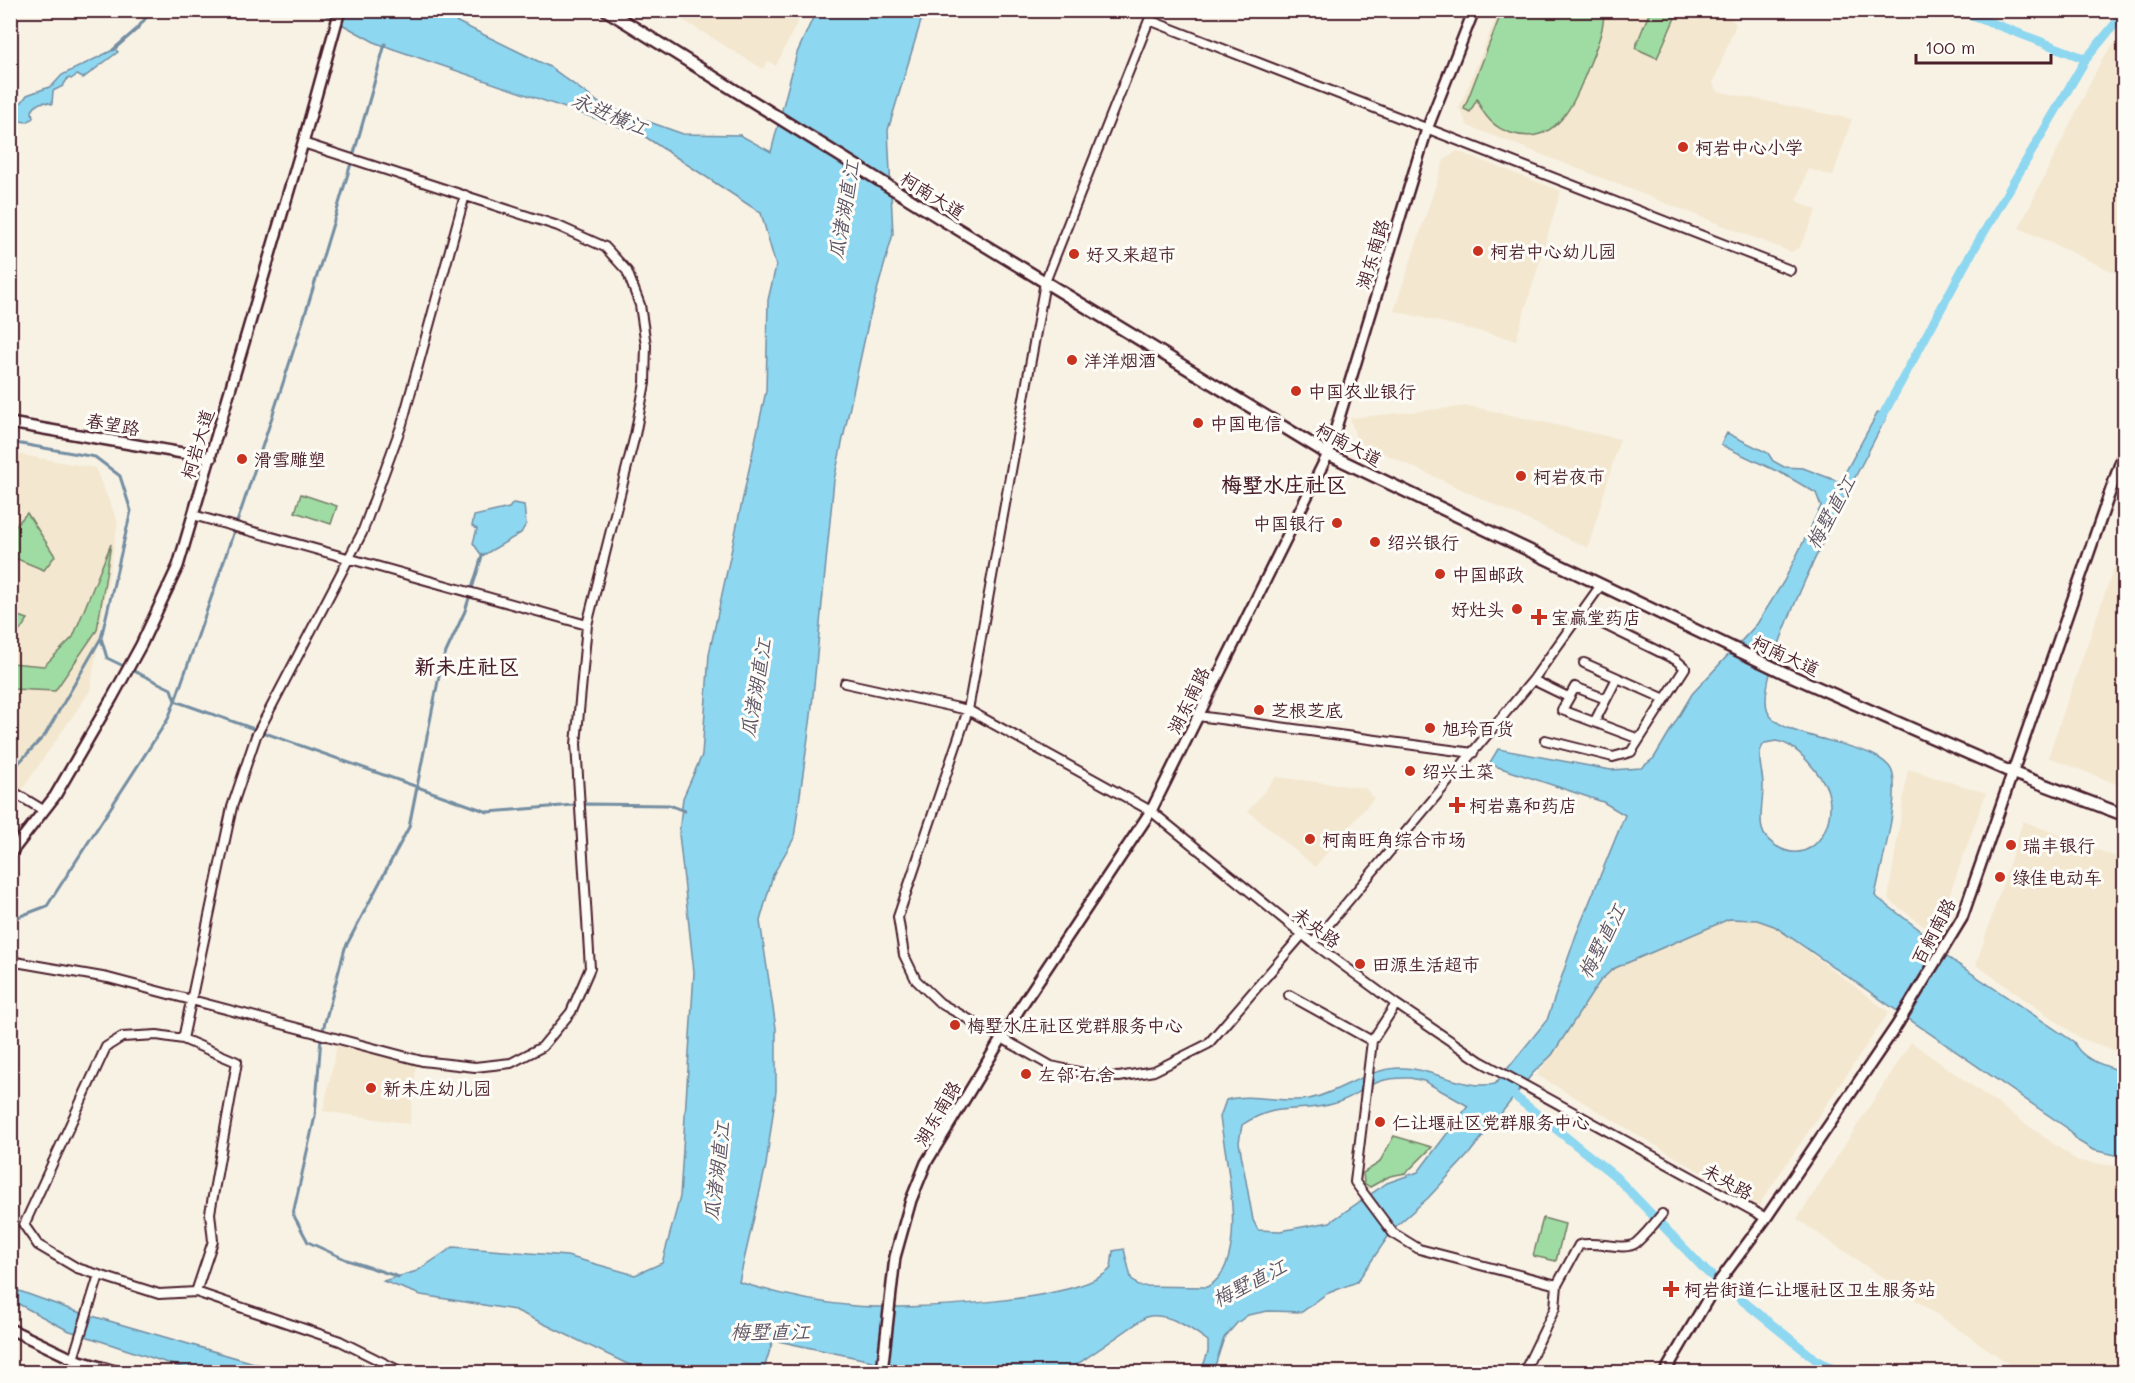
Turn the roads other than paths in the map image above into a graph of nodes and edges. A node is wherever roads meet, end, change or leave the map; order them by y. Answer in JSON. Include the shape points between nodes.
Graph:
{"nodes":[{"id":1,"x":340,"y":10,"type":"edge"},
{"id":2,"x":606,"y":10,"type":"edge"},
{"id":3,"x":1153,"y":10,"type":"edge"},
{"id":4,"x":1474,"y":10,"type":"edge"},
{"id":5,"x":1149,"y":20,"type":"junction"},
{"id":6,"x":1428,"y":129,"type":"junction"},
{"id":7,"x":303,"y":143,"type":"junction"},
{"id":8,"x":465,"y":195,"type":"junction"},
{"id":9,"x":1790,"y":270,"type":"dead end"},
{"id":10,"x":1045,"y":282,"type":"junction"},
{"id":11,"x":10,"y":423,"type":"edge"},
{"id":12,"x":2124,"y":452,"type":"edge"},
{"id":13,"x":1328,"y":454,"type":"junction"},
{"id":14,"x":211,"y":458,"type":"junction"},
{"id":15,"x":193,"y":515,"type":"junction"},
{"id":16,"x":349,"y":559,"type":"junction"},
{"id":17,"x":1601,"y":585,"type":"junction"},
{"id":18,"x":1599,"y":622,"type":"dead end"},
{"id":19,"x":586,"y":625,"type":"junction"},
{"id":20,"x":1584,"y":663,"type":"dead end"},
{"id":21,"x":1617,"y":678,"type":"junction"},
{"id":22,"x":1533,"y":680,"type":"junction"},
{"id":23,"x":845,"y":683,"type":"dead end"},
{"id":24,"x":1568,"y":697,"type":"junction"},
{"id":25,"x":1606,"y":699,"type":"junction"},
{"id":26,"x":1665,"y":699,"type":"junction"},
{"id":27,"x":968,"y":710,"type":"junction"},
{"id":28,"x":1198,"y":716,"type":"junction"},
{"id":29,"x":1595,"y":721,"type":"junction"},
{"id":30,"x":1639,"y":739,"type":"junction"},
{"id":31,"x":1545,"y":740,"type":"dead end"},
{"id":32,"x":1473,"y":753,"type":"junction"},
{"id":33,"x":2013,"y":773,"type":"junction"},
{"id":34,"x":10,"y":790,"type":"edge"},
{"id":35,"x":43,"y":810,"type":"junction"},
{"id":36,"x":1151,"y":811,"type":"junction"},
{"id":37,"x":2124,"y":815,"type":"edge"},
{"id":38,"x":10,"y":854,"type":"edge"},
{"id":39,"x":1302,"y":934,"type":"junction"},
{"id":40,"x":1313,"y":943,"type":"junction"},
{"id":41,"x":10,"y":961,"type":"edge"},
{"id":42,"x":1289,"y":995,"type":"dead end"},
{"id":43,"x":189,"y":998,"type":"junction"},
{"id":44,"x":1396,"y":1004,"type":"junction"},
{"id":45,"x":183,"y":1039,"type":"junction"},
{"id":46,"x":1001,"y":1039,"type":"junction"},
{"id":47,"x":1372,"y":1041,"type":"junction"},
{"id":48,"x":1662,"y":1214,"type":"dead end"},
{"id":49,"x":1766,"y":1218,"type":"junction"},
{"id":50,"x":99,"y":1275,"type":"junction"},
{"id":51,"x":1557,"y":1285,"type":"junction"},
{"id":52,"x":196,"y":1292,"type":"junction"},
{"id":53,"x":10,"y":1329,"type":"edge"},
{"id":54,"x":74,"y":1359,"type":"junction"},
{"id":55,"x":118,"y":1372,"type":"edge"},
{"id":56,"x":402,"y":1372,"type":"edge"},
{"id":57,"x":882,"y":1372,"type":"edge"},
{"id":58,"x":1524,"y":1372,"type":"edge"},
{"id":59,"x":1665,"y":1372,"type":"edge"}],
"edges":[{"from":1,"to":7,"type":"street","name":"柯岩大道"},
{"from":2,"to":10,"type":"main road","name":"柯南大道"},
{"from":3,"to":5,"type":"street"},
{"from":4,"to":6,"type":"street","name":"湖东南路"},
{"from":5,"to":6,"type":"street"},
{"from":5,"to":10,"type":"street"},
{"from":6,"to":9,"type":"street"},
{"from":6,"to":13,"type":"street","name":"湖东南路"},
{"from":7,"to":8,"type":"street"},
{"from":7,"to":14,"type":"street","name":"柯岩大道"},
{"from":8,"to":16,"type":"street","via":[[402,424]]},
{"from":8,"to":19,"type":"street","via":[[558,226],[604,247],[627,271],[640,305],[646,345],[645,383]]},
{"from":10,"to":13,"type":"main road","name":"柯南大道"},
{"from":10,"to":27,"type":"street"},
{"from":11,"to":14,"type":"street","name":"春望路"},
{"from":12,"to":33,"type":"street","name":"百舸南路"},
{"from":13,"to":17,"type":"main road","name":"柯南大道"},
{"from":13,"to":28,"type":"street","name":"湖东南路"},
{"from":14,"to":15,"type":"street","name":"柯岩大道"},
{"from":15,"to":16,"type":"street"},
{"from":15,"to":35,"type":"street","name":"柯岩大道","via":[[178,566],[141,645],[55,796]]},
{"from":16,"to":19,"type":"street"},
{"from":16,"to":43,"type":"street","via":[[256,736],[231,807]]},
{"from":17,"to":22,"type":"street"},
{"from":17,"to":33,"type":"main road","name":"柯南大道","via":[[1787,675]]},
{"from":18,"to":26,"type":"street","via":[[1685,668]]},
{"from":19,"to":43,"type":"street","via":[[576,744],[590,968],[571,1012],[542,1047],[511,1063],[475,1067],[422,1061]]},
{"from":20,"to":21,"type":"street"},
{"from":21,"to":25,"type":"street"},
{"from":21,"to":26,"type":"street"},
{"from":22,"to":24,"type":"street"},
{"from":22,"to":32,"type":"street"},
{"from":23,"to":27,"type":"street","name":"未央路"},
{"from":24,"to":25,"type":"street","via":[[1575,687]]},
{"from":24,"to":29,"type":"street","via":[[1562,710]]},
{"from":25,"to":29,"type":"street"},
{"from":26,"to":30,"type":"street"},
{"from":27,"to":36,"type":"street","name":"未央路"},
{"from":27,"to":46,"type":"street","via":[[898,917],[904,955],[916,980],[940,1003]]},
{"from":28,"to":32,"type":"street"},
{"from":28,"to":36,"type":"street","name":"湖东南路"},
{"from":29,"to":30,"type":"street"},
{"from":30,"to":31,"type":"street","via":[[1631,752],[1613,757]]},
{"from":32,"to":40,"type":"street"},
{"from":33,"to":37,"type":"main road","name":"柯南大道"},
{"from":33,"to":49,"type":"street","name":"百舸南路","via":[[1962,918],[1897,1025]]},
{"from":34,"to":35,"type":"street"},
{"from":35,"to":38,"type":"street","name":"柯岩大道"},
{"from":36,"to":39,"type":"street","name":"未央路"},
{"from":36,"to":46,"type":"street","name":"湖东南路"},
{"from":39,"to":40,"type":"street","name":"未央路"},
{"from":39,"to":46,"type":"street","via":[[1208,1044],[1154,1071],[1119,1077],[1081,1074],[1052,1066]]},
{"from":40,"to":44,"type":"street","name":"未央路"},
{"from":41,"to":43,"type":"street","via":[[108,978]]},
{"from":42,"to":47,"type":"street"},
{"from":43,"to":45,"type":"street"},
{"from":44,"to":47,"type":"street"},
{"from":44,"to":49,"type":"street","name":"未央路","via":[[1479,1061]]},
{"from":45,"to":50,"type":"street","via":[[157,1035],[122,1037],[106,1047],[24,1225],[38,1245],[77,1268]]},
{"from":45,"to":52,"type":"street","via":[[237,1062],[210,1213],[213,1241]]},
{"from":46,"to":57,"type":"street","name":"湖东南路","via":[[926,1163],[911,1200],[888,1297]]},
{"from":47,"to":51,"type":"street","via":[[1354,1182],[1360,1192],[1393,1233],[1419,1250]]},
{"from":48,"to":51,"type":"street","via":[[1634,1245],[1623,1247],[1592,1241],[1579,1245]]},
{"from":49,"to":59,"type":"street","name":"百舸南路","via":[[1713,1290]]},
{"from":50,"to":52,"type":"street","via":[[159,1294]]},
{"from":50,"to":54,"type":"street"},
{"from":51,"to":58,"type":"street","via":[[1555,1308]]},
{"from":52,"to":56,"type":"street","via":[[340,1341]]},
{"from":53,"to":54,"type":"street"},
{"from":54,"to":55,"type":"street"}]}
